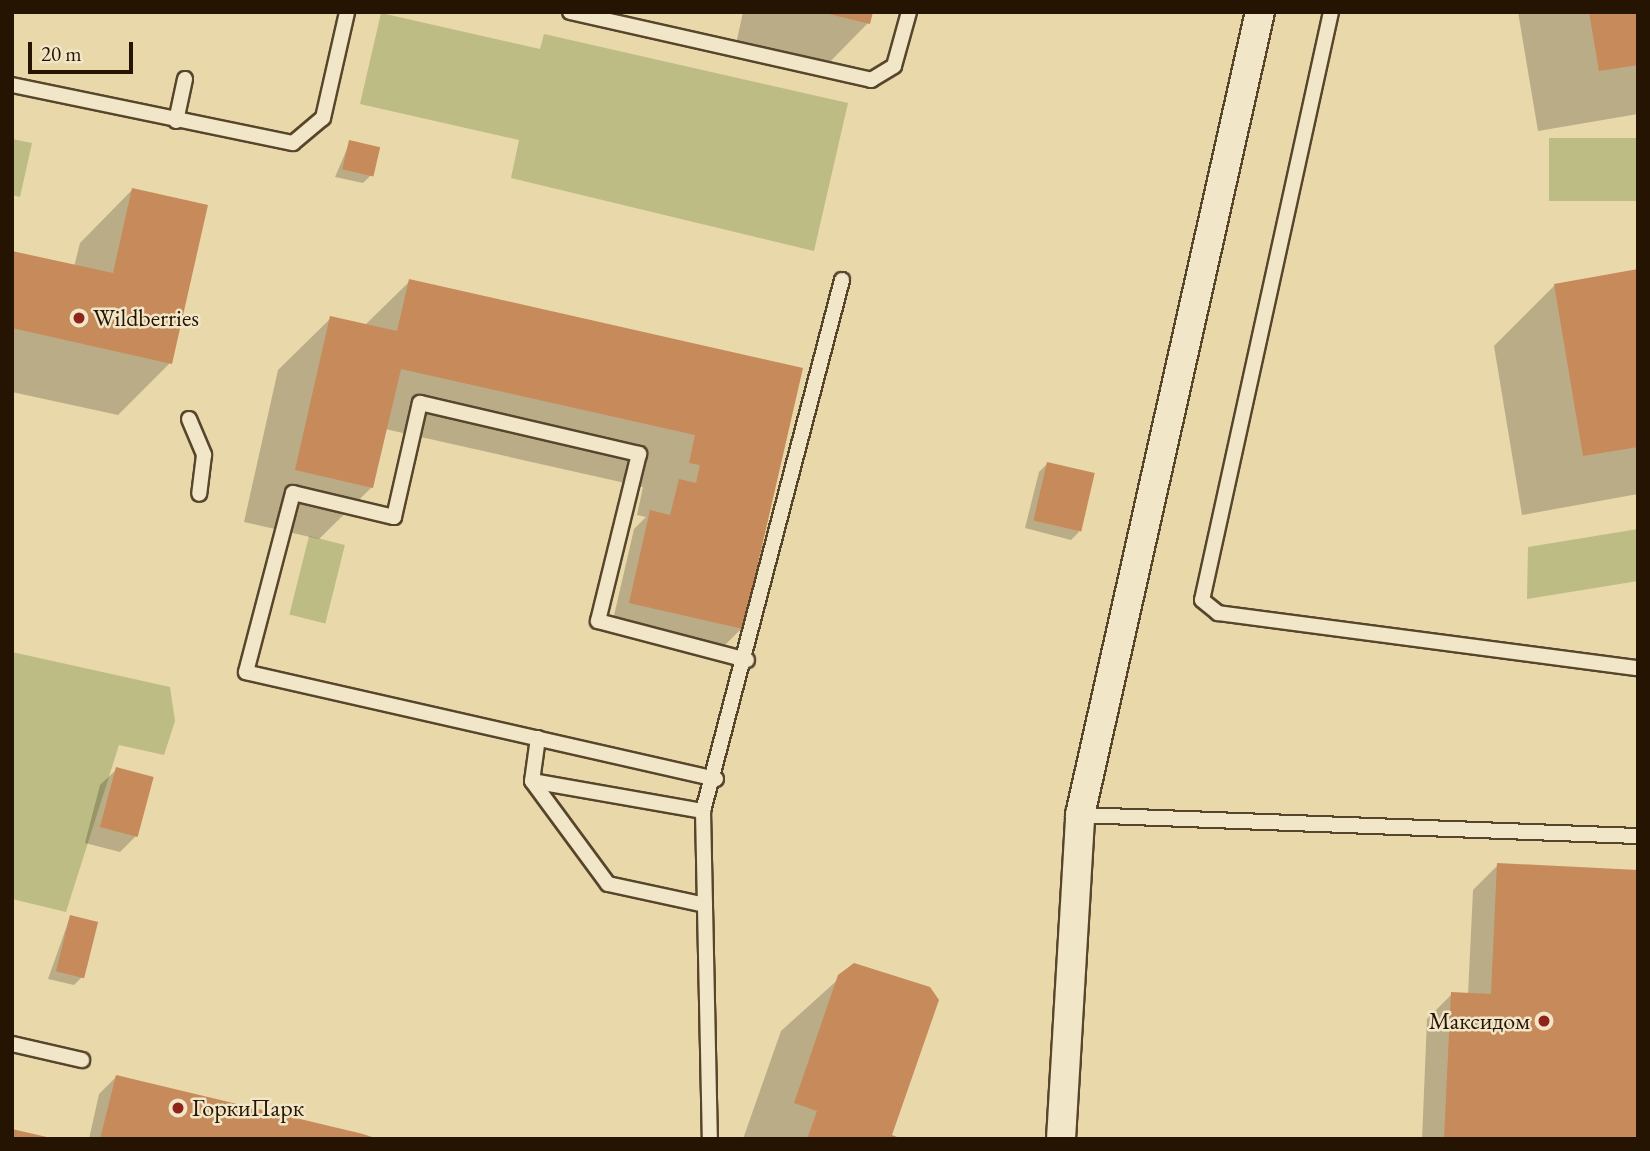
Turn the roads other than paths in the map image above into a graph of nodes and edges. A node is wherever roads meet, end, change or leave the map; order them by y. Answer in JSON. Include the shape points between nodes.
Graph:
{"nodes":[{"id":1,"x":347,"y":12,"type":"edge"},
{"id":2,"x":570,"y":12,"type":"edge"},
{"id":3,"x":909,"y":12,"type":"edge"},
{"id":4,"x":1261,"y":12,"type":"edge"},
{"id":5,"x":1331,"y":12,"type":"edge"},
{"id":6,"x":185,"y":79,"type":"dead end"},
{"id":7,"x":12,"y":85,"type":"edge"},
{"id":8,"x":176,"y":121,"type":"junction"},
{"id":9,"x":842,"y":280,"type":"dead end"},
{"id":10,"x":189,"y":419,"type":"dead end"},
{"id":11,"x":199,"y":494,"type":"dead end"},
{"id":12,"x":747,"y":660,"type":"junction"},
{"id":13,"x":1638,"y":668,"type":"edge"},
{"id":14,"x":538,"y":738,"type":"junction"},
{"id":15,"x":716,"y":779,"type":"junction"},
{"id":16,"x":532,"y":781,"type":"junction"},
{"id":17,"x":703,"y":811,"type":"junction"},
{"id":18,"x":1080,"y":815,"type":"junction"},
{"id":19,"x":1638,"y":836,"type":"edge"},
{"id":20,"x":705,"y":905,"type":"junction"},
{"id":21,"x":12,"y":1044,"type":"edge"},
{"id":22,"x":82,"y":1060,"type":"dead end"},
{"id":23,"x":709,"y":1139,"type":"edge"},
{"id":24,"x":1061,"y":1139,"type":"edge"}],
"edges":[{"from":1,"to":8,"type":"lane","via":[[323,118],[303,139],[285,145]]},
{"from":2,"to":3,"type":"lane","via":[[871,80],[894,66]]},
{"from":4,"to":18,"type":"street"},
{"from":5,"to":13,"type":"lane","via":[[1202,600],[1218,613]]},
{"from":6,"to":8,"type":"lane"},
{"from":7,"to":8,"type":"lane"},
{"from":9,"to":12,"type":"lane"},
{"from":10,"to":11,"type":"lane","via":[[204,455]]},
{"from":12,"to":14,"type":"lane","via":[[598,621],[639,454],[420,403],[394,517],[293,493],[246,672]]},
{"from":12,"to":15,"type":"lane"},
{"from":14,"to":15,"type":"lane"},
{"from":14,"to":16,"type":"lane"},
{"from":15,"to":17,"type":"lane"},
{"from":16,"to":17,"type":"lane"},
{"from":16,"to":20,"type":"lane","via":[[608,884]]},
{"from":17,"to":20,"type":"lane"},
{"from":18,"to":19,"type":"lane"},
{"from":18,"to":24,"type":"street"},
{"from":20,"to":23,"type":"lane"},
{"from":21,"to":22,"type":"lane"}]}
